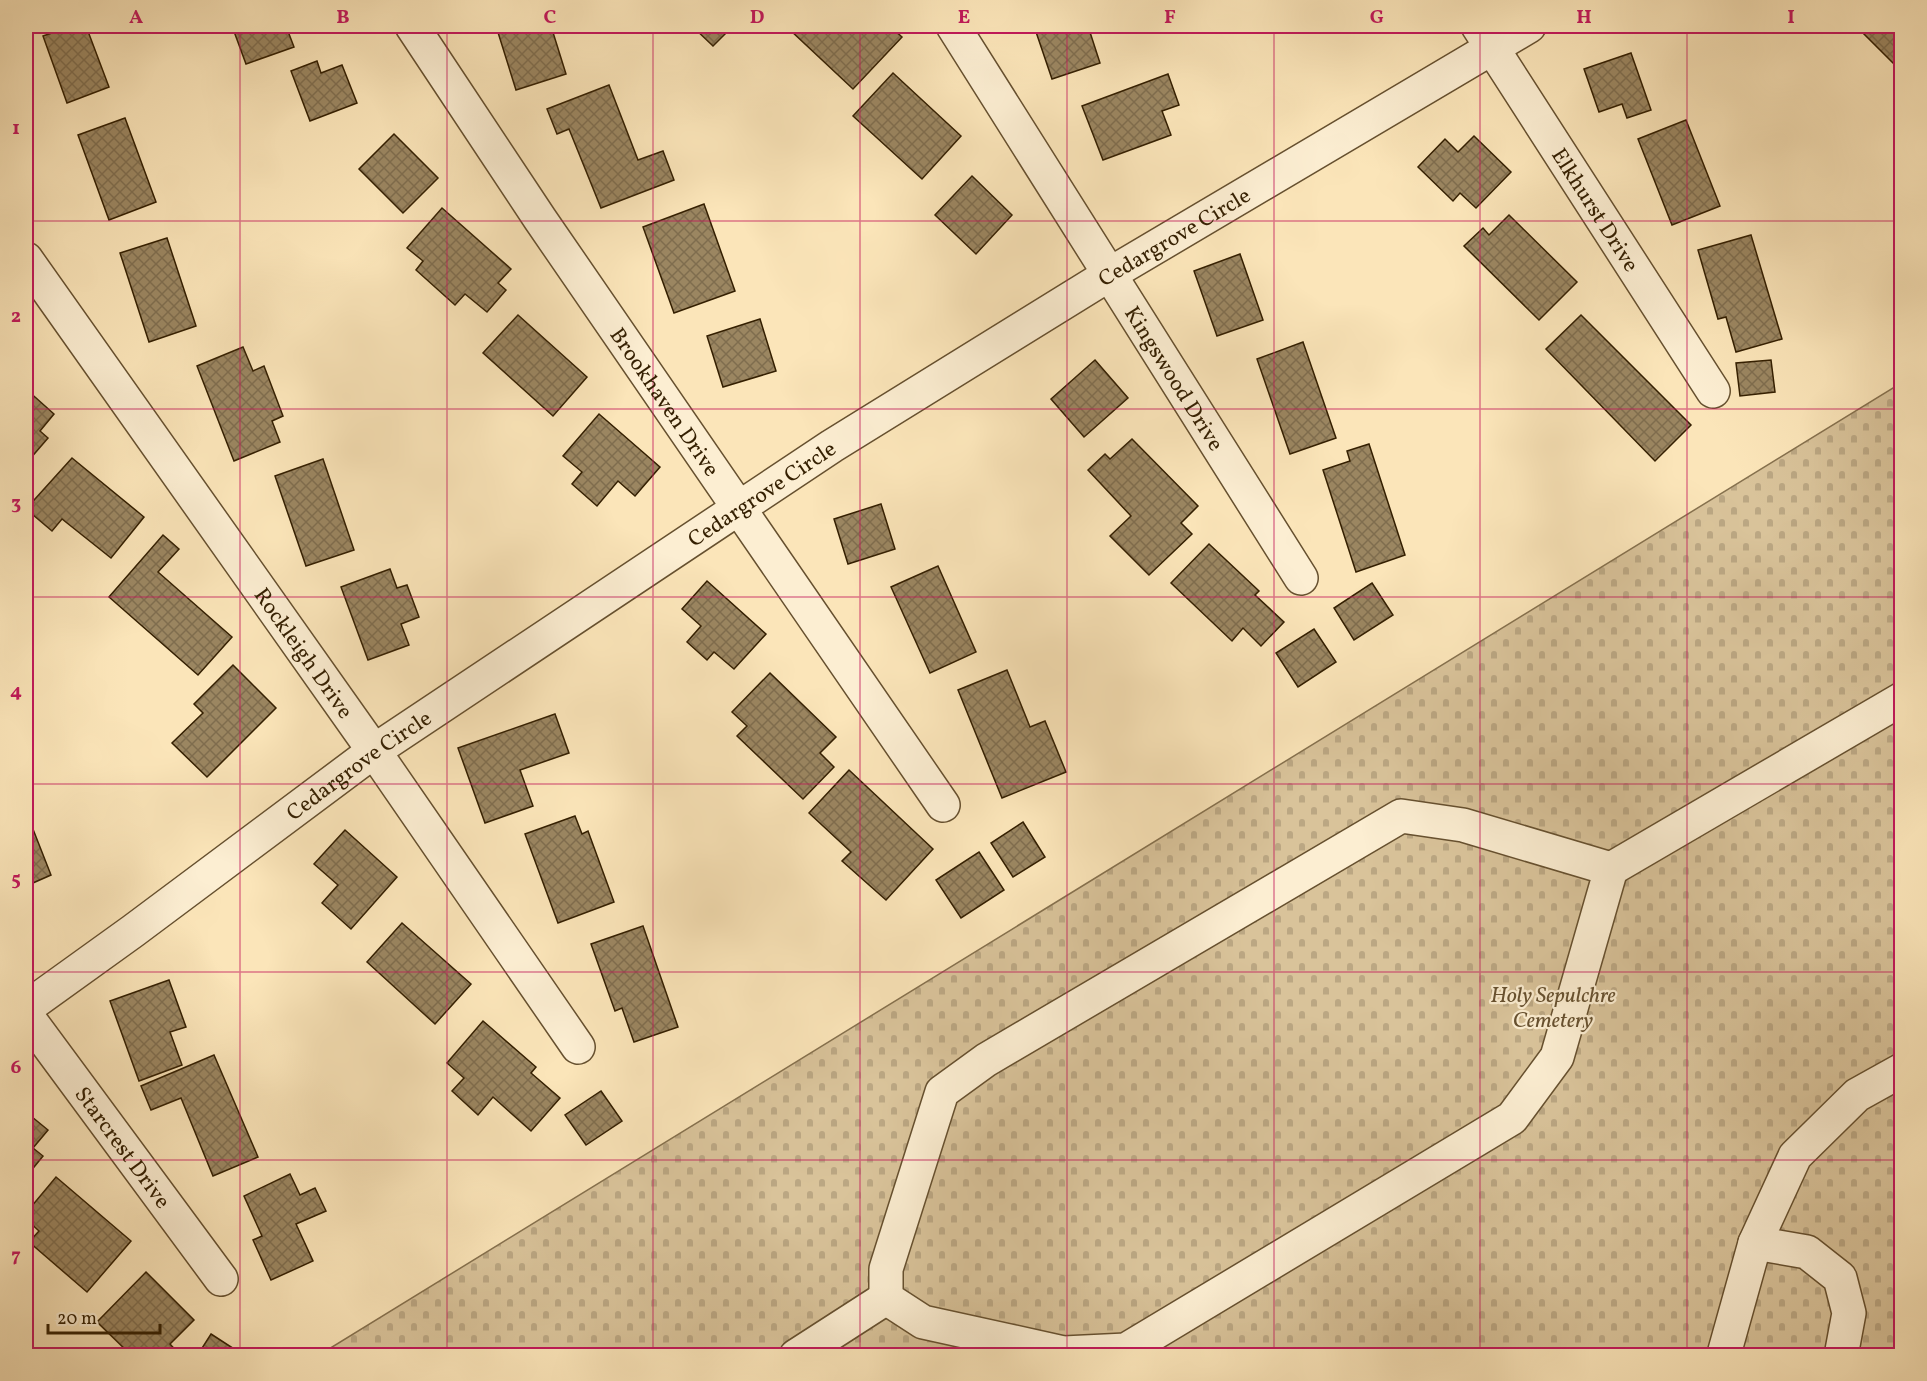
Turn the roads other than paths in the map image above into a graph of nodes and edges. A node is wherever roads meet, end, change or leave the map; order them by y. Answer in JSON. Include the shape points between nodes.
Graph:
{"nodes":[{"id":1,"x":412,"y":26,"type":"edge"},
{"id":2,"x":953,"y":26,"type":"edge"},
{"id":3,"x":1529,"y":26,"type":"edge"},
{"id":4,"x":1485,"y":36,"type":"edge"},
{"id":5,"x":26,"y":259,"type":"edge"},
{"id":6,"x":1110,"y":274,"type":"junction"},
{"id":7,"x":1713,"y":391,"type":"dead end"},
{"id":8,"x":738,"y":508,"type":"junction"},
{"id":9,"x":1301,"y":578,"type":"dead end"},
{"id":10,"x":1902,"y":699,"type":"edge"},
{"id":11,"x":374,"y":751,"type":"junction"},
{"id":12,"x":943,"y":805,"type":"dead end"},
{"id":13,"x":1611,"y":869,"type":"junction"},
{"id":14,"x":26,"y":1008,"type":"edge"},
{"id":15,"x":26,"y":1015,"type":"edge"},
{"id":16,"x":578,"y":1047,"type":"dead end"},
{"id":17,"x":1902,"y":1070,"type":"edge"},
{"id":18,"x":1755,"y":1243,"type":"junction"},
{"id":19,"x":220,"y":1279,"type":"dead end"},
{"id":20,"x":886,"y":1298,"type":"junction"},
{"id":21,"x":1726,"y":1355,"type":"edge"},
{"id":22,"x":796,"y":1356,"type":"edge"},
{"id":23,"x":1841,"y":1356,"type":"edge"}],
"edges":[{"from":1,"to":8,"type":"street","name":"Brookhaven Drive"},
{"from":2,"to":6,"type":"street","name":"Kingswood Drive"},
{"from":3,"to":4,"type":"street","name":"Cedargrove Circle"},
{"from":4,"to":6,"type":"street","name":"Cedargrove Circle"},
{"from":4,"to":7,"type":"street","name":"Elkhurst Drive"},
{"from":5,"to":11,"type":"street","name":"Rockleigh Drive"},
{"from":6,"to":8,"type":"street","name":"Cedargrove Circle"},
{"from":6,"to":9,"type":"street","name":"Kingswood Drive"},
{"from":8,"to":11,"type":"street","name":"Cedargrove Circle"},
{"from":8,"to":12,"type":"street","name":"Brookhaven Drive"},
{"from":10,"to":13,"type":"street"},
{"from":11,"to":14,"type":"street","name":"Cedargrove Circle"},
{"from":11,"to":16,"type":"street","name":"Rockleigh Drive"},
{"from":13,"to":20,"type":"street","via":[[1463,825],[1401,816],[986,1060],[942,1092],[886,1269]]},
{"from":13,"to":20,"type":"street","via":[[1557,1057],[1512,1118],[1126,1350],[1064,1353],[923,1322]]},
{"from":15,"to":19,"type":"street","name":"Starcrest Drive"},
{"from":17,"to":18,"type":"street","via":[[1857,1095],[1795,1156]]},
{"from":18,"to":21,"type":"street"},
{"from":18,"to":23,"type":"street","via":[[1807,1252],[1840,1278],[1849,1313]]},
{"from":20,"to":22,"type":"street"}]}
